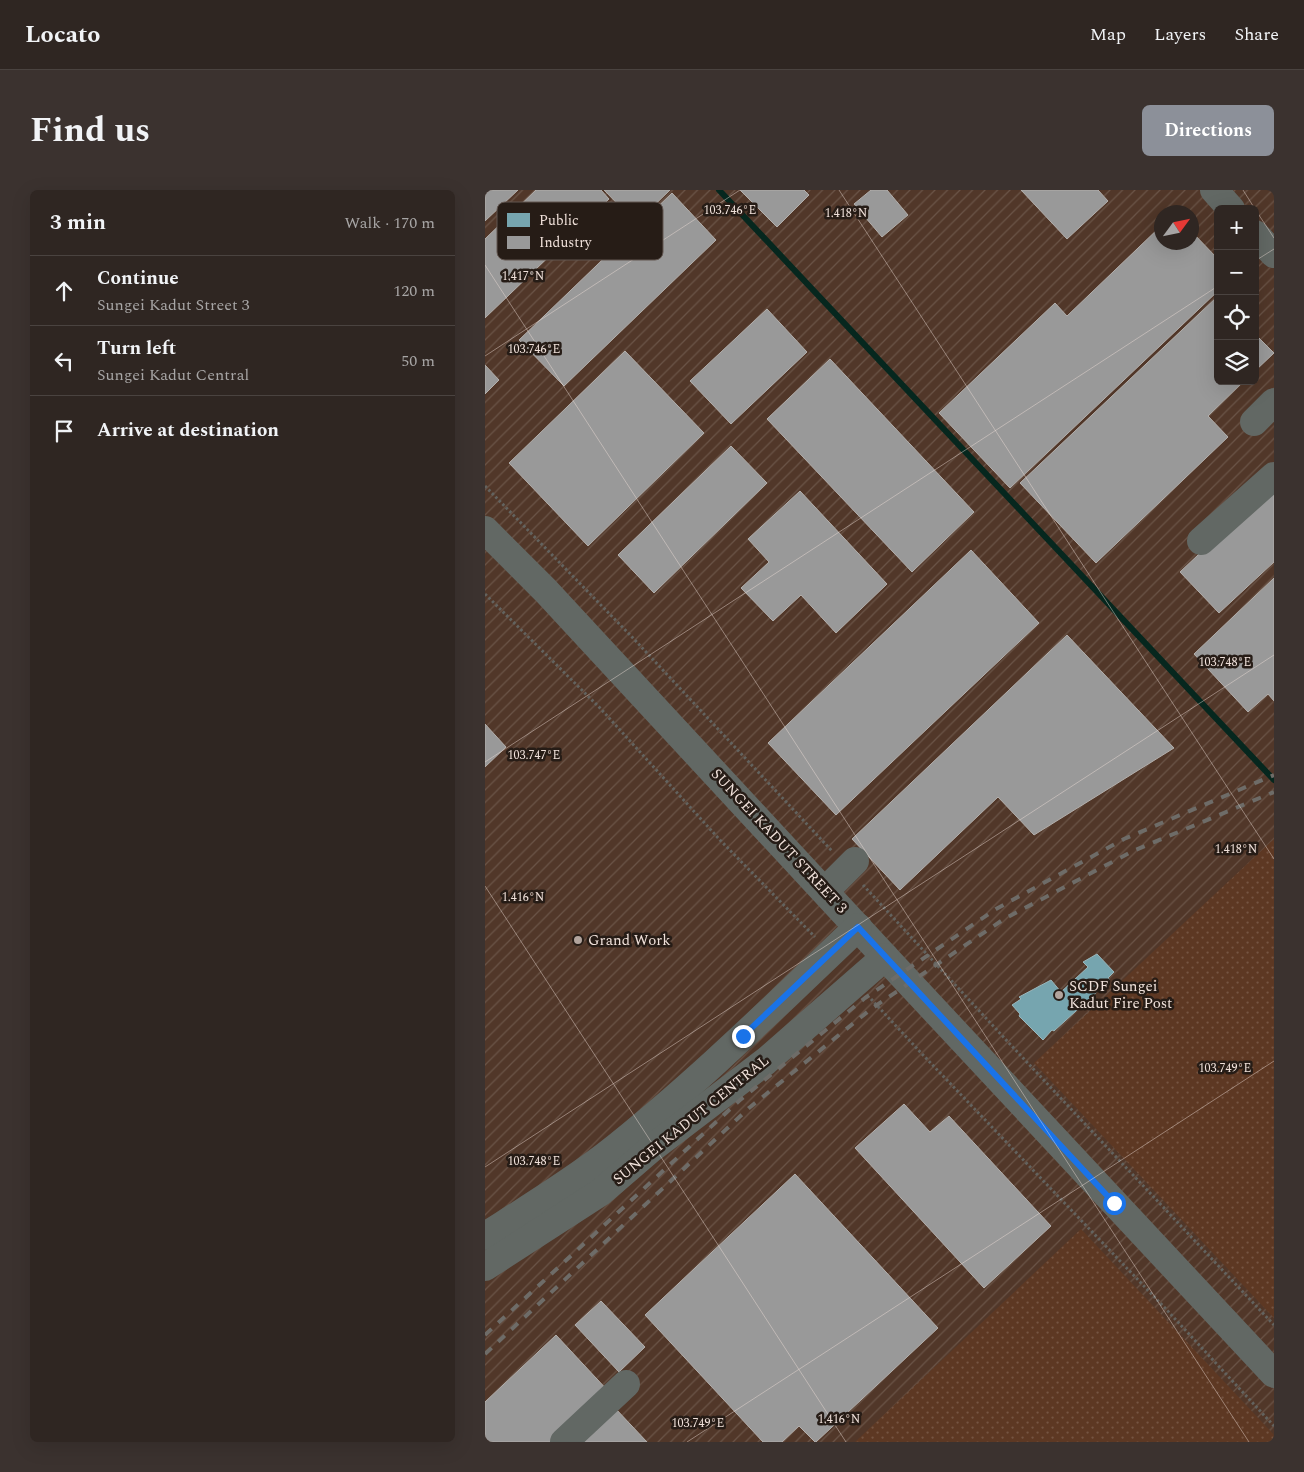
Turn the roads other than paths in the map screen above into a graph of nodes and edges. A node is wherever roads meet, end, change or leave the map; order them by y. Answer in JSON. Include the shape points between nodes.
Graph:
{"nodes":[{"id":1,"x":1214,"y":190,"type":"edge"},
{"id":2,"x":1227,"y":205,"type":"edge"},
{"id":3,"x":1259,"y":238,"type":"edge"},
{"id":4,"x":1274,"y":254,"type":"edge"},
{"id":5,"x":1274,"y":402,"type":"edge"},
{"id":6,"x":1254,"y":422,"type":"dead end"},
{"id":7,"x":1274,"y":476,"type":"edge"},
{"id":8,"x":485,"y":530,"type":"edge"},
{"id":9,"x":1201,"y":540,"type":"dead end"},
{"id":10,"x":851,"y":864,"type":"road end"},
{"id":11,"x":825,"y":891,"type":"junction"},
{"id":12,"x":858,"y":927,"type":"junction"},
{"id":13,"x":885,"y":957,"type":"junction"},
{"id":14,"x":485,"y":1236,"type":"edge"},
{"id":15,"x":485,"y":1267,"type":"edge"},
{"id":16,"x":1274,"y":1374,"type":"edge"},
{"id":17,"x":626,"y":1384,"type":"dead end"},
{"id":18,"x":564,"y":1442,"type":"edge"}],
"edges":[{"from":1,"to":2,"type":"street"},
{"from":3,"to":4,"type":"street"},
{"from":5,"to":6,"type":"street"},
{"from":7,"to":9,"type":"street"},
{"from":8,"to":11,"type":"street","name":"SUNGEI KADUT STREET 3","via":[[547,591]]},
{"from":10,"to":11,"type":"street"},
{"from":11,"to":12,"type":"street","name":"SUNGEI KADUT STREET 3"},
{"from":12,"to":13,"type":"street","name":"SUNGEI KADUT STREET 3"},
{"from":12,"to":14,"type":"street","name":"SUNGEI KADUT CENTRAL","via":[[643,1125],[553,1194]]},
{"from":13,"to":15,"type":"street","name":"SUNGEI KADUT CENTRAL","via":[[766,1061],[652,1148],[601,1192]]},
{"from":13,"to":16,"type":"street","name":"SUNGEI KADUT STREET 3"},
{"from":17,"to":18,"type":"street"}]}
